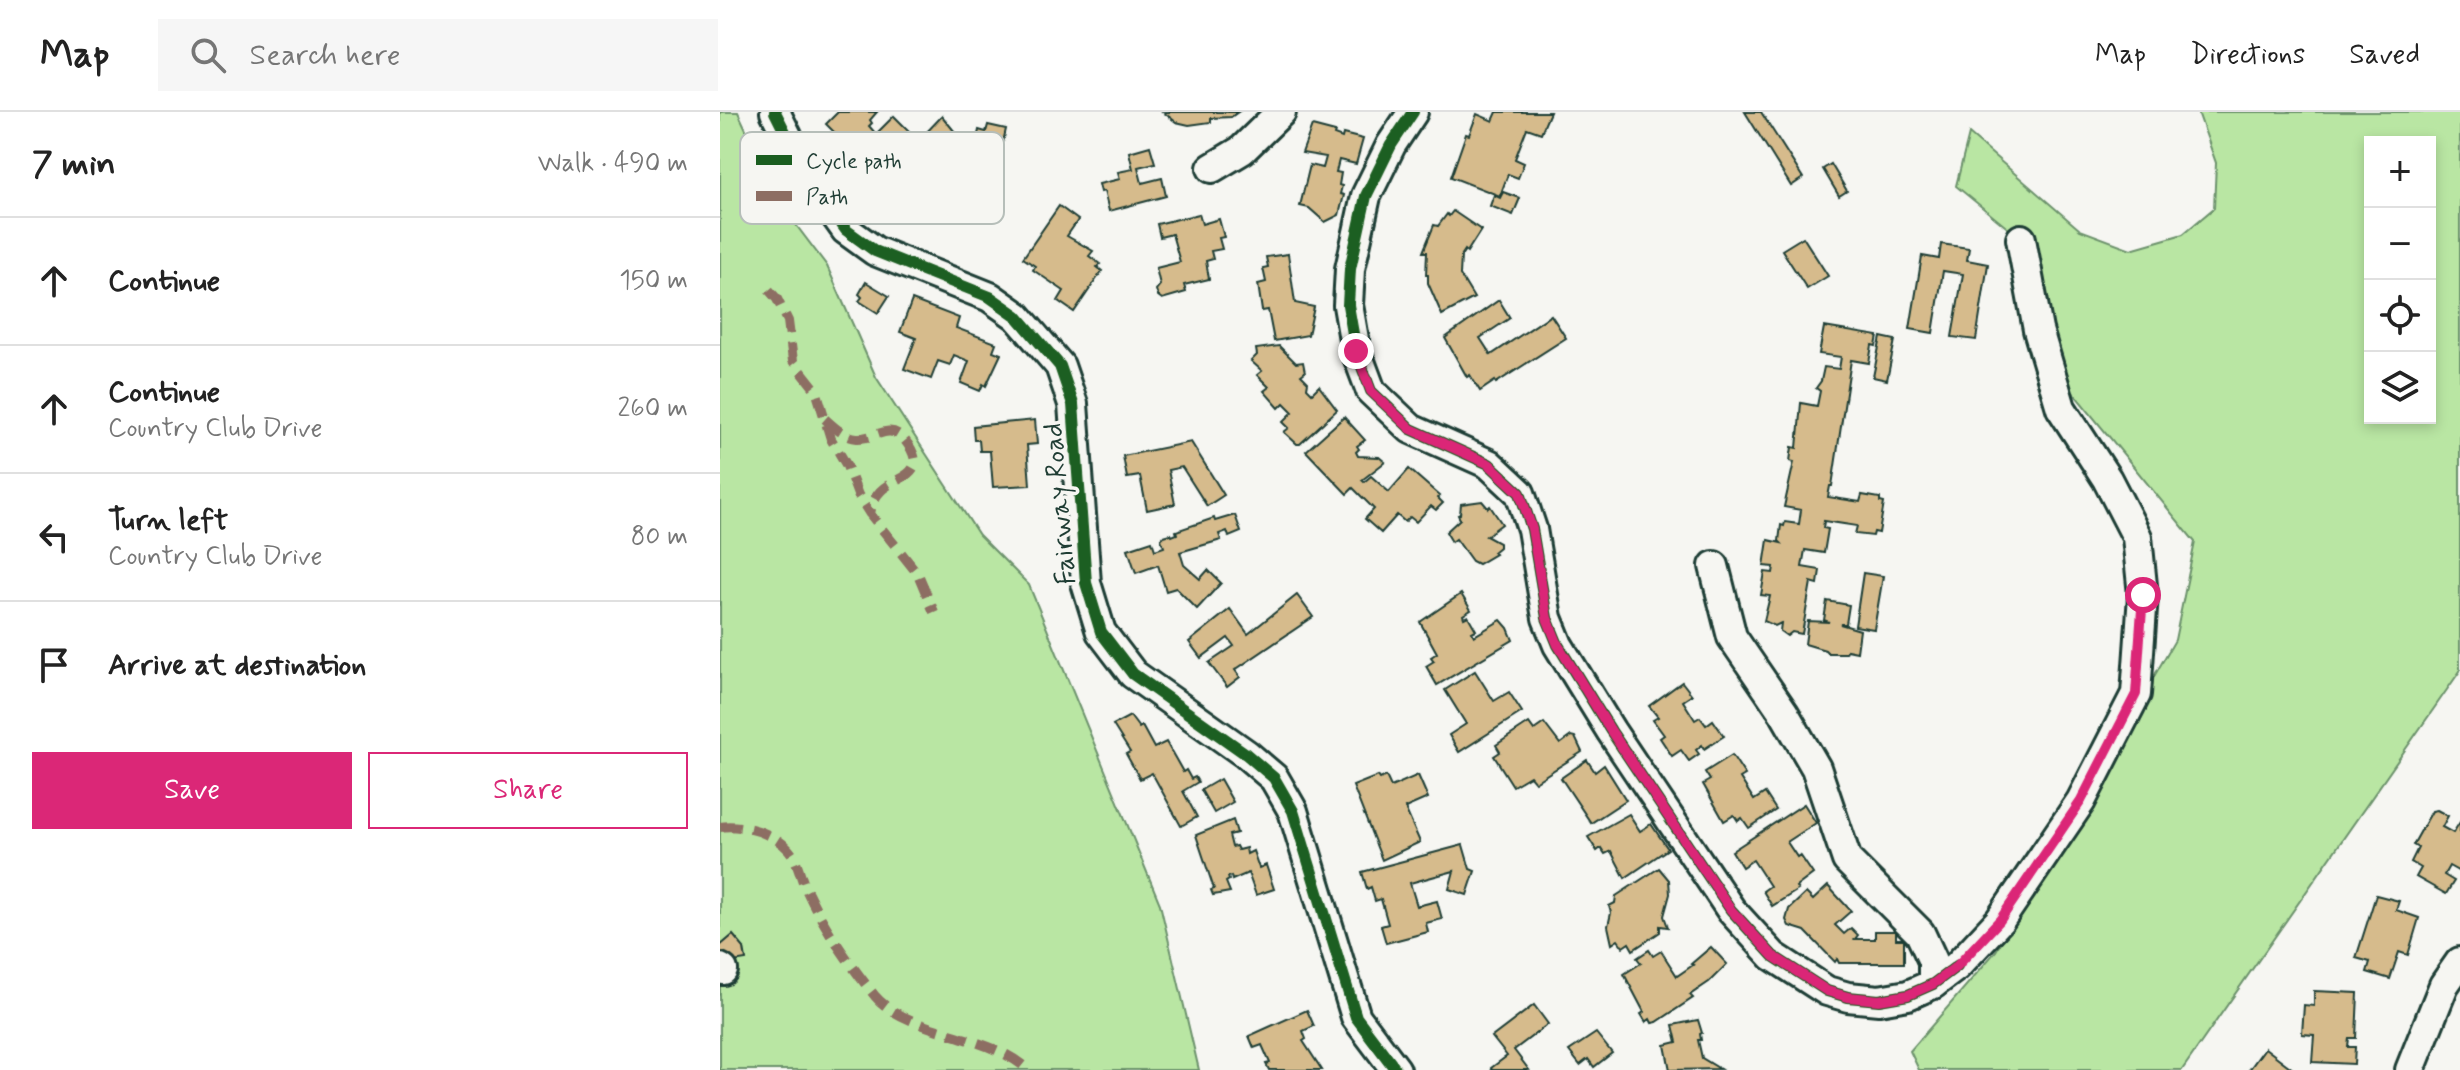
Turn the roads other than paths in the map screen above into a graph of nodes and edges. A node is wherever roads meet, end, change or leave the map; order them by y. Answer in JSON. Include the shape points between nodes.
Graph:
{"nodes":[{"id":1,"x":775,"y":112,"type":"edge"},
{"id":2,"x":1281,"y":112,"type":"edge"},
{"id":3,"x":1413,"y":112,"type":"edge"},
{"id":4,"x":785,"y":132,"type":"edge"},
{"id":5,"x":1212,"y":168,"type":"dead end"},
{"id":6,"x":842,"y":224,"type":"edge"},
{"id":7,"x":2021,"y":239,"type":"dead end"},
{"id":8,"x":1714,"y":566,"type":"dead end"},
{"id":9,"x":2460,"y":962,"type":"edge"},
{"id":10,"x":1933,"y":984,"type":"junction"},
{"id":11,"x":1396,"y":1070,"type":"edge"},
{"id":12,"x":2410,"y":1070,"type":"edge"}],
"edges":[{"from":1,"to":4,"type":"street","name":"Fairway Road"},
{"from":2,"to":5,"type":"street","via":[[1242,150]]},
{"from":3,"to":10,"type":"street","via":[[1366,196],[1350,269],[1348,305],[1356,351],[1371,391],[1411,429],[1489,464],[1520,493],[1532,529],[1547,618],[1558,645],[1731,910],[1773,956],[1827,991],[1848,997],[1879,1000]]},
{"from":6,"to":11,"type":"street","name":"Fairway Road","via":[[875,251],[990,297],[1017,316],[1060,366],[1073,404],[1086,583],[1101,632],[1133,674],[1274,778],[1293,811],[1356,1017]]},
{"from":7,"to":10,"type":"street","via":[[2038,330],[2061,408],[2137,537],[2143,595],[2136,694],[2081,801],[2000,920]]},
{"from":8,"to":10,"type":"street","via":[[1732,637],[1816,768],[1847,860],[1920,933],[1933,961]]},
{"from":9,"to":12,"type":"street","via":[[2444,985]]}]}
